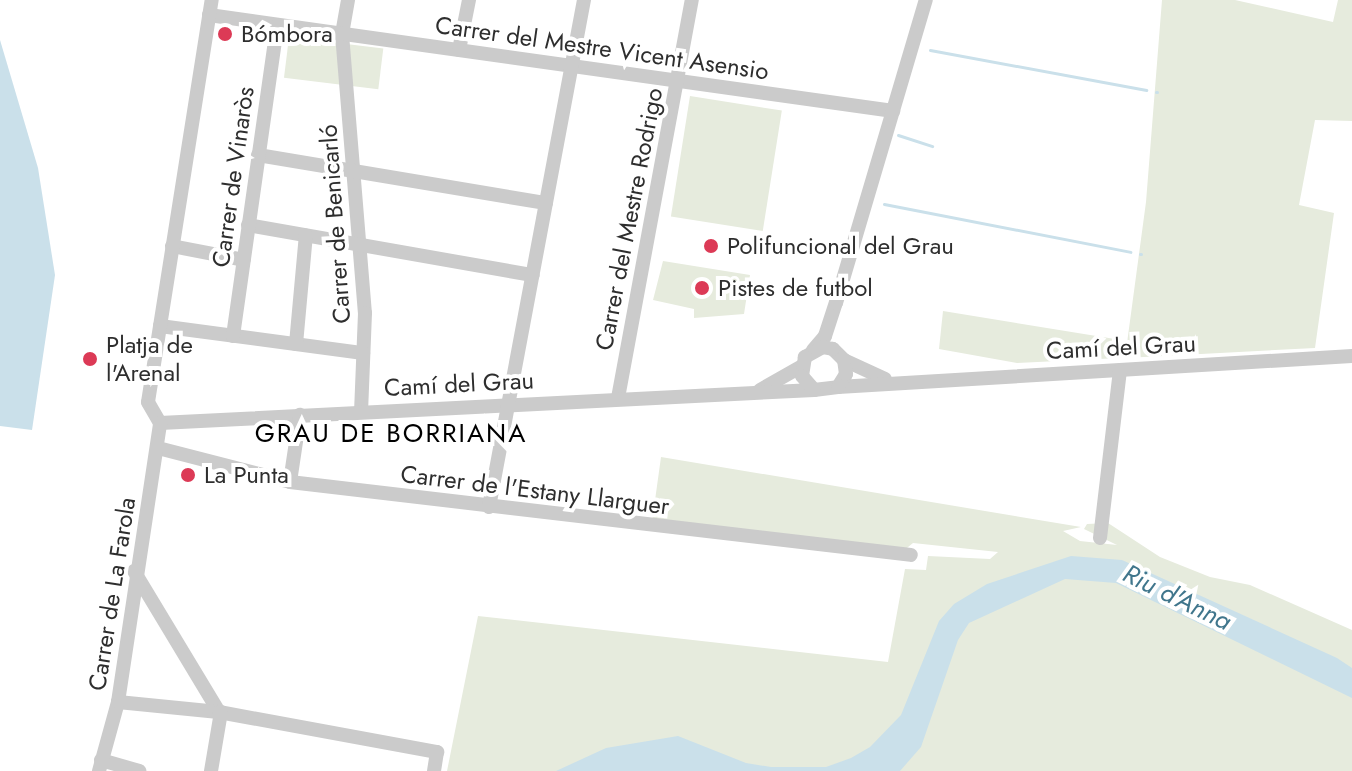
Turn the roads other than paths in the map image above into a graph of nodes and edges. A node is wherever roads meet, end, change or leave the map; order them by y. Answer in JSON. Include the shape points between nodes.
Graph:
{"nodes":[{"id":1,"x":348,"y":0,"type":"edge"},
{"id":2,"x":469,"y":0,"type":"edge"},
{"id":3,"x":584,"y":0,"type":"edge"},
{"id":4,"x":692,"y":0,"type":"edge"},
{"id":5,"x":926,"y":0,"type":"edge"},
{"id":6,"x":210,"y":8,"type":"edge"},
{"id":7,"x":277,"y":25,"type":"junction"},
{"id":8,"x":342,"y":34,"type":"junction"},
{"id":9,"x":459,"y":50,"type":"junction"},
{"id":10,"x":572,"y":66,"type":"junction"},
{"id":11,"x":677,"y":81,"type":"junction"},
{"id":12,"x":893,"y":111,"type":"junction"},
{"id":13,"x":258,"y":155,"type":"junction"},
{"id":14,"x":354,"y":171,"type":"junction"},
{"id":15,"x":546,"y":203,"type":"junction"},
{"id":16,"x":248,"y":225,"type":"junction"},
{"id":17,"x":306,"y":235,"type":"junction"},
{"id":18,"x":360,"y":245,"type":"junction"},
{"id":19,"x":172,"y":246,"type":"junction"},
{"id":20,"x":244,"y":260,"type":"junction"},
{"id":21,"x":533,"y":275,"type":"junction"},
{"id":22,"x":836,"y":303,"type":"junction"},
{"id":23,"x":160,"y":326,"type":"junction"},
{"id":24,"x":233,"y":336,"type":"junction"},
{"id":25,"x":296,"y":344,"type":"junction"},
{"id":26,"x":813,"y":350,"type":"junction"},
{"id":27,"x":363,"y":353,"type":"junction"},
{"id":28,"x":1352,"y":356,"type":"edge"},
{"id":29,"x":843,"y":357,"type":"junction"},
{"id":30,"x":802,"y":366,"type":"junction"},
{"id":31,"x":1120,"y":370,"type":"junction"},
{"id":32,"x":893,"y":382,"type":"junction"},
{"id":33,"x":838,"y":387,"type":"junction"},
{"id":34,"x":760,"y":390,"type":"junction"},
{"id":35,"x":814,"y":390,"type":"junction"},
{"id":36,"x":618,"y":398,"type":"junction"},
{"id":37,"x":508,"y":404,"type":"junction"},
{"id":38,"x":361,"y":412,"type":"junction"},
{"id":39,"x":300,"y":415,"type":"junction"},
{"id":40,"x":160,"y":423,"type":"junction"},
{"id":41,"x":158,"y":448,"type":"junction"},
{"id":42,"x":290,"y":482,"type":"junction"},
{"id":43,"x":489,"y":507,"type":"junction"},
{"id":44,"x":1100,"y":538,"type":"dead end"},
{"id":45,"x":911,"y":555,"type":"dead end"},
{"id":46,"x":134,"y":571,"type":"junction"},
{"id":47,"x":118,"y":702,"type":"junction"},
{"id":48,"x":220,"y":712,"type":"junction"},
{"id":49,"x":100,"y":765,"type":"edge"},
{"id":50,"x":139,"y":771,"type":"edge"},
{"id":51,"x":211,"y":771,"type":"edge"},
{"id":52,"x":434,"y":771,"type":"edge"}],
"edges":[{"from":1,"to":8,"type":"street","name":"Carrer de Benicarló"},
{"from":2,"to":9,"type":"street"},
{"from":3,"to":10,"type":"street"},
{"from":4,"to":11,"type":"street","name":"Carrer del Mestre Rodrigo"},
{"from":5,"to":12,"type":"street"},
{"from":6,"to":7,"type":"street","name":"Carrer del Mestre Vicent Asensio"},
{"from":6,"to":19,"type":"street","name":"Carrer de La Farola"},
{"from":7,"to":8,"type":"street","name":"Carrer del Mestre Vicent Asensio"},
{"from":7,"to":13,"type":"street","name":"Carrer de Vinaròs"},
{"from":8,"to":9,"type":"street","name":"Carrer del Mestre Vicent Asensio"},
{"from":8,"to":14,"type":"street","name":"Carrer de Benicarló"},
{"from":9,"to":10,"type":"street","name":"Carrer del Mestre Vicent Asensio"},
{"from":10,"to":11,"type":"street","name":"Carrer del Mestre Vicent Asensio"},
{"from":10,"to":15,"type":"street"},
{"from":11,"to":12,"type":"street","name":"Carrer del Mestre Vicent Asensio"},
{"from":11,"to":36,"type":"street","name":"Carrer del Mestre Rodrigo"},
{"from":12,"to":22,"type":"street"},
{"from":13,"to":14,"type":"street"},
{"from":13,"to":16,"type":"street","name":"Carrer de Vinaròs"},
{"from":14,"to":15,"type":"street"},
{"from":14,"to":18,"type":"street","name":"Carrer de Benicarló"},
{"from":15,"to":21,"type":"street"},
{"from":16,"to":17,"type":"street"},
{"from":16,"to":20,"type":"street","name":"Carrer de Vinaròs"},
{"from":17,"to":18,"type":"street"},
{"from":17,"to":25,"type":"street"},
{"from":18,"to":21,"type":"street"},
{"from":18,"to":27,"type":"street","name":"Carrer de Benicarló"},
{"from":19,"to":20,"type":"street"},
{"from":19,"to":23,"type":"street","name":"Carrer de La Farola"},
{"from":20,"to":24,"type":"street","name":"Carrer de Vinaròs"},
{"from":21,"to":37,"type":"street"},
{"from":22,"to":26,"type":"street","via":[[825,336]]},
{"from":22,"to":29,"type":"street"},
{"from":23,"to":24,"type":"street"},
{"from":23,"to":40,"type":"street","name":"Carrer de La Farola","via":[[148,402]]},
{"from":24,"to":25,"type":"street"},
{"from":25,"to":27,"type":"street"},
{"from":26,"to":29,"type":"street","via":[[823,347]]},
{"from":26,"to":30,"type":"street"},
{"from":27,"to":38,"type":"street","name":"Carrer de Benicarló"},
{"from":28,"to":31,"type":"street","name":"Camí del Grau"},
{"from":29,"to":32,"type":"street","name":"Camí del Grau"},
{"from":29,"to":33,"type":"street","via":[[846,374]]},
{"from":30,"to":34,"type":"street","name":"Camí del Grau"},
{"from":30,"to":35,"type":"street","via":[[802,376]]},
{"from":31,"to":32,"type":"street","name":"Camí del Grau"},
{"from":31,"to":44,"type":"street"},
{"from":32,"to":33,"type":"street","name":"Camí del Grau"},
{"from":33,"to":35,"type":"street"},
{"from":34,"to":35,"type":"street","name":"Camí del Grau"},
{"from":34,"to":36,"type":"street","name":"Camí del Grau"},
{"from":36,"to":37,"type":"street","name":"Camí del Grau"},
{"from":37,"to":38,"type":"street","name":"Camí del Grau"},
{"from":37,"to":43,"type":"street"},
{"from":38,"to":39,"type":"street","name":"Camí del Grau"},
{"from":39,"to":40,"type":"street","name":"Camí del Grau"},
{"from":39,"to":42,"type":"street"},
{"from":40,"to":41,"type":"street","name":"Carrer de La Farola"},
{"from":41,"to":42,"type":"street","name":"Carrer de l'Estany Llarguer"},
{"from":41,"to":46,"type":"street","name":"Carrer de La Farola"},
{"from":42,"to":43,"type":"street","name":"Carrer de l'Estany Llarguer"},
{"from":43,"to":45,"type":"street","name":"Carrer de l'Estany Llarguer"},
{"from":46,"to":47,"type":"street","name":"Carrer de La Farola"},
{"from":46,"to":48,"type":"street"},
{"from":47,"to":48,"type":"street"},
{"from":47,"to":49,"type":"street","name":"Carrer de La Farola"},
{"from":48,"to":51,"type":"street"},
{"from":48,"to":52,"type":"street","via":[[437,752]]},
{"from":49,"to":50,"type":"street"}]}
